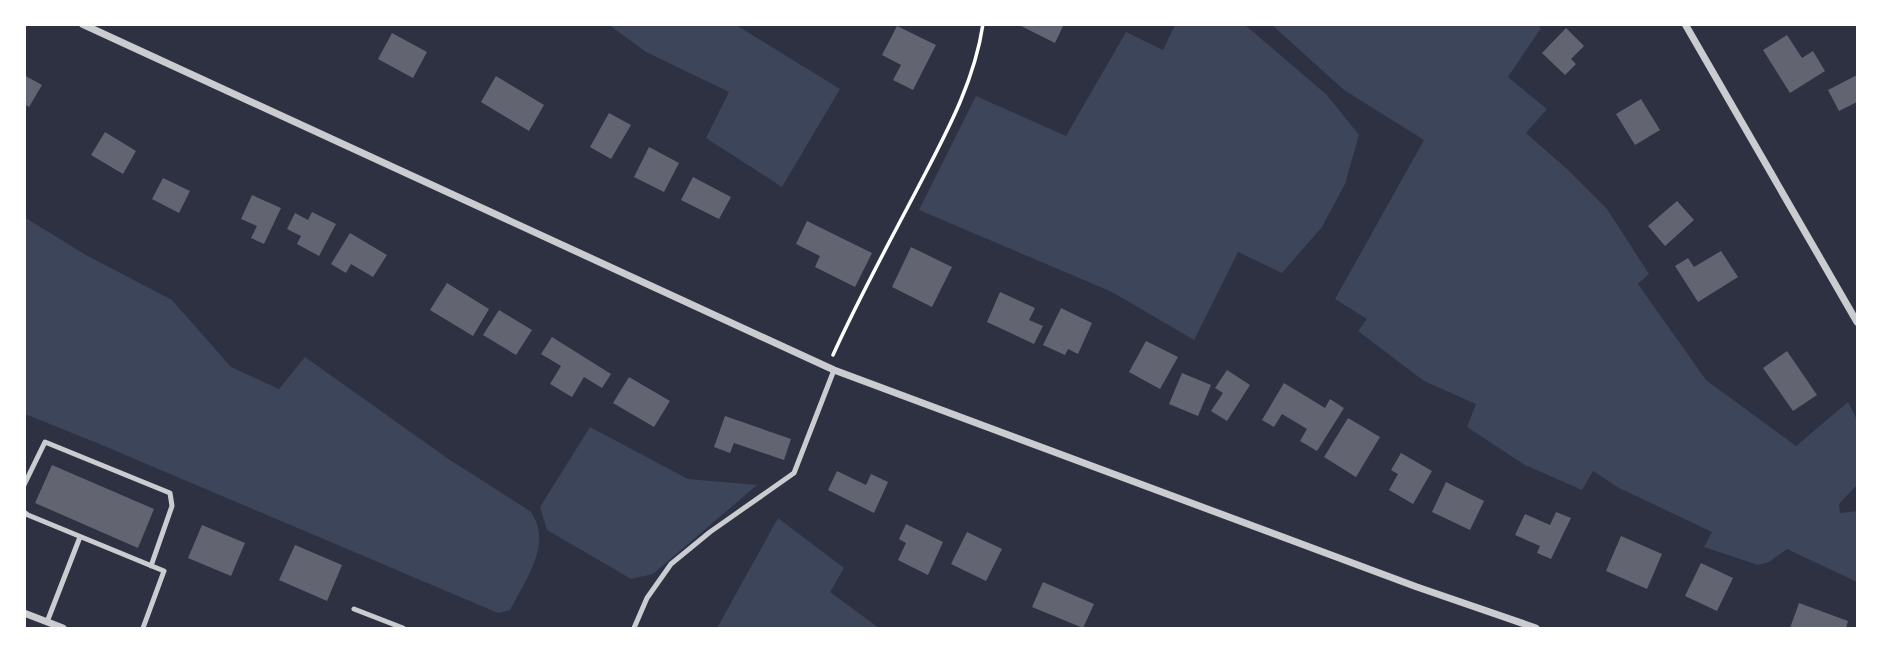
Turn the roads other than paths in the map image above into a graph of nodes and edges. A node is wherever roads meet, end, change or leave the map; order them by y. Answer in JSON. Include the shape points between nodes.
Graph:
{"nodes":[{"id":1,"x":82,"y":24,"type":"edge"},
{"id":2,"x":1685,"y":24,"type":"edge"},
{"id":3,"x":1857,"y":322,"type":"edge"},
{"id":4,"x":831,"y":368,"type":"junction"},
{"id":5,"x":24,"y":485,"type":"edge"},
{"id":6,"x":24,"y":512,"type":"edge"},
{"id":7,"x":80,"y":537,"type":"junction"},
{"id":8,"x":151,"y":566,"type":"junction"},
{"id":9,"x":354,"y":609,"type":"dead end"},
{"id":10,"x":24,"y":613,"type":"edge"},
{"id":11,"x":47,"y":622,"type":"junction"},
{"id":12,"x":63,"y":628,"type":"edge"},
{"id":13,"x":144,"y":628,"type":"edge"},
{"id":14,"x":403,"y":628,"type":"edge"},
{"id":15,"x":634,"y":628,"type":"edge"},
{"id":16,"x":1536,"y":628,"type":"edge"}],
"edges":[{"from":1,"to":4,"type":"street"},
{"from":2,"to":3,"type":"street"},
{"from":4,"to":15,"type":"lane","via":[[794,473],[671,564],[647,598]]},
{"from":4,"to":16,"type":"street"},
{"from":5,"to":8,"type":"lane","via":[[45,442],[170,493],[172,506]]},
{"from":6,"to":7,"type":"lane"},
{"from":7,"to":8,"type":"lane"},
{"from":7,"to":11,"type":"lane"},
{"from":8,"to":13,"type":"lane","via":[[164,571]]},
{"from":9,"to":14,"type":"lane"},
{"from":10,"to":11,"type":"street"},
{"from":11,"to":12,"type":"street"}]}
